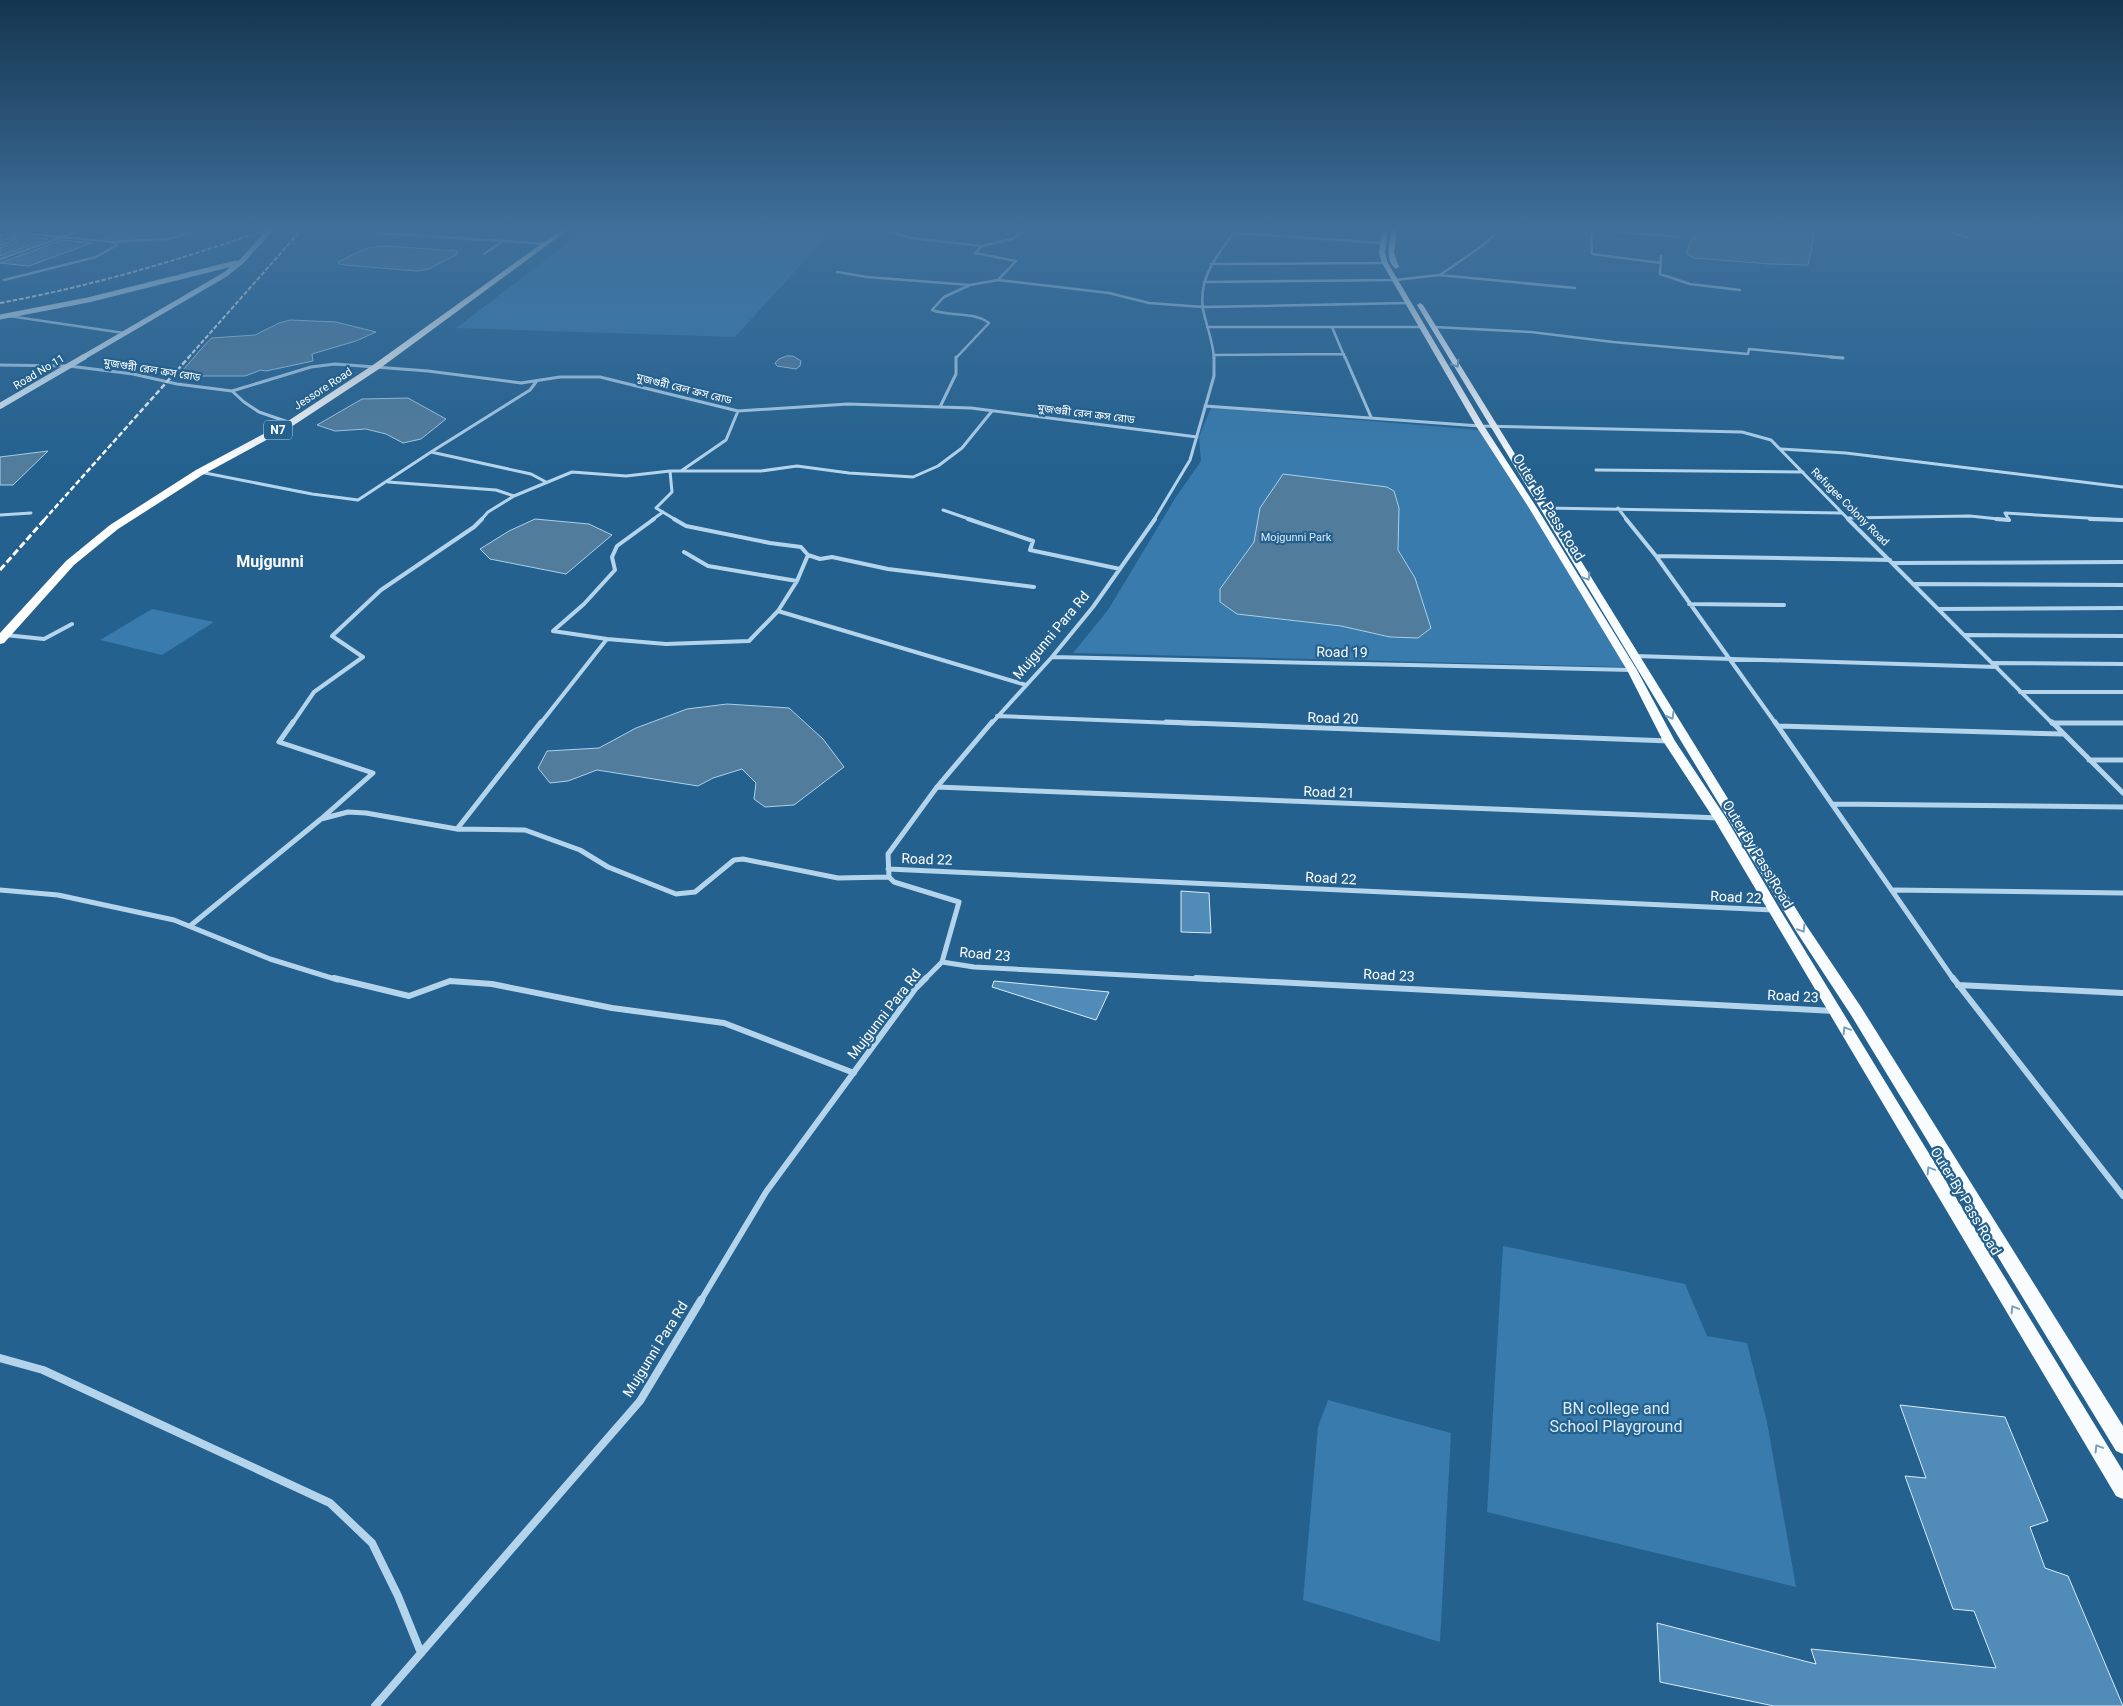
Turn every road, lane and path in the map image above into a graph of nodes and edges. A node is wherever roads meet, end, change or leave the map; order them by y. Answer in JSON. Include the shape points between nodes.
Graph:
{"nodes":[{"id":1,"x":45,"y":309,"type":"edge"},
{"id":2,"x":167,"y":309,"type":"edge"},
{"id":3,"x":456,"y":309,"type":"edge"},
{"id":4,"x":933,"y":309,"type":"edge"},
{"id":5,"x":1203,"y":309,"type":"edge"},
{"id":6,"x":1413,"y":309,"type":"edge"},
{"id":7,"x":1417,"y":309,"type":"edge"},
{"id":8,"x":9,"y":316,"type":"junction"},
{"id":9,"x":0,"y":317,"type":"edge"},
{"id":10,"x":1207,"y":327,"type":"junction"},
{"id":11,"x":1332,"y":327,"type":"junction"},
{"id":12,"x":1428,"y":327,"type":"junction"},
{"id":13,"x":124,"y":334,"type":"junction"},
{"id":14,"x":1214,"y":354,"type":"junction"},
{"id":15,"x":1344,"y":354,"type":"junction"},
{"id":16,"x":1843,"y":358,"type":"dead end"},
{"id":17,"x":0,"y":365,"type":"edge"},
{"id":18,"x":69,"y":366,"type":"junction"},
{"id":19,"x":376,"y":367,"type":"junction"},
{"id":20,"x":536,"y":382,"type":"junction"},
{"id":21,"x":232,"y":392,"type":"junction"},
{"id":22,"x":0,"y":406,"type":"edge"},
{"id":23,"x":1205,"y":406,"type":"junction"},
{"id":24,"x":940,"y":407,"type":"junction"},
{"id":25,"x":738,"y":411,"type":"junction"},
{"id":26,"x":992,"y":411,"type":"junction"},
{"id":27,"x":1371,"y":417,"type":"junction"},
{"id":28,"x":291,"y":422,"type":"junction"},
{"id":29,"x":1487,"y":426,"type":"junction"},
{"id":30,"x":1197,"y":437,"type":"junction"},
{"id":31,"x":1781,"y":449,"type":"junction"},
{"id":32,"x":431,"y":452,"type":"junction"},
{"id":33,"x":1596,"y":470,"type":"dead end"},
{"id":34,"x":670,"y":471,"type":"junction"},
{"id":35,"x":681,"y":471,"type":"junction"},
{"id":36,"x":200,"y":472,"type":"junction"},
{"id":37,"x":1803,"y":472,"type":"junction"},
{"id":38,"x":387,"y":482,"type":"junction"},
{"id":39,"x":546,"y":482,"type":"junction"},
{"id":40,"x":2123,"y":487,"type":"edge"},
{"id":41,"x":514,"y":496,"type":"junction"},
{"id":42,"x":1544,"y":508,"type":"junction"},
{"id":43,"x":1618,"y":508,"type":"junction"},
{"id":44,"x":943,"y":510,"type":"dead end"},
{"id":45,"x":663,"y":512,"type":"junction"},
{"id":46,"x":31,"y":513,"type":"dead end"},
{"id":47,"x":1842,"y":513,"type":"junction"},
{"id":48,"x":0,"y":515,"type":"edge"},
{"id":49,"x":1847,"y":518,"type":"junction"},
{"id":50,"x":2123,"y":520,"type":"edge"},
{"id":51,"x":684,"y":552,"type":"dead end"},
{"id":52,"x":808,"y":555,"type":"junction"},
{"id":53,"x":1656,"y":556,"type":"junction"},
{"id":54,"x":1891,"y":561,"type":"junction"},
{"id":55,"x":2123,"y":562,"type":"edge"},
{"id":56,"x":1120,"y":569,"type":"junction"},
{"id":57,"x":797,"y":580,"type":"junction"},
{"id":58,"x":1915,"y":584,"type":"junction"},
{"id":59,"x":2123,"y":585,"type":"edge"},
{"id":60,"x":1034,"y":587,"type":"dead end"},
{"id":61,"x":1689,"y":604,"type":"junction"},
{"id":62,"x":1784,"y":605,"type":"dead end"},
{"id":63,"x":2123,"y":608,"type":"edge"},
{"id":64,"x":1938,"y":609,"type":"junction"},
{"id":65,"x":778,"y":611,"type":"junction"},
{"id":66,"x":72,"y":624,"type":"dead end"},
{"id":67,"x":1965,"y":635,"type":"junction"},
{"id":68,"x":2123,"y":636,"type":"edge"},
{"id":69,"x":2,"y":637,"type":"edge"},
{"id":70,"x":606,"y":639,"type":"junction"},
{"id":71,"x":1636,"y":656,"type":"junction"},
{"id":72,"x":1052,"y":657,"type":"junction"},
{"id":73,"x":1730,"y":661,"type":"junction"},
{"id":74,"x":1992,"y":663,"type":"junction"},
{"id":75,"x":2123,"y":664,"type":"edge"},
{"id":76,"x":1997,"y":667,"type":"junction"},
{"id":77,"x":1632,"y":670,"type":"junction"},
{"id":78,"x":1026,"y":685,"type":"junction"},
{"id":79,"x":2020,"y":692,"type":"junction"},
{"id":80,"x":2123,"y":692,"type":"edge"},
{"id":81,"x":997,"y":716,"type":"junction"},
{"id":82,"x":2123,"y":723,"type":"edge"},
{"id":83,"x":2052,"y":724,"type":"junction"},
{"id":84,"x":1778,"y":726,"type":"junction"},
{"id":85,"x":2062,"y":734,"type":"junction"},
{"id":86,"x":1669,"y":741,"type":"junction"},
{"id":87,"x":2088,"y":760,"type":"junction"},
{"id":88,"x":2123,"y":760,"type":"edge"},
{"id":89,"x":937,"y":786,"type":"junction"},
{"id":90,"x":2123,"y":793,"type":"edge"},
{"id":91,"x":1832,"y":804,"type":"junction"},
{"id":92,"x":2123,"y":807,"type":"edge"},
{"id":93,"x":1720,"y":818,"type":"junction"},
{"id":94,"x":322,"y":819,"type":"junction"},
{"id":95,"x":457,"y":829,"type":"junction"},
{"id":96,"x":888,"y":869,"type":"junction"},
{"id":97,"x":889,"y":877,"type":"junction"},
{"id":98,"x":0,"y":890,"type":"edge"},
{"id":99,"x":1894,"y":890,"type":"junction"},
{"id":100,"x":2123,"y":893,"type":"edge"},
{"id":101,"x":1774,"y":910,"type":"junction"},
{"id":102,"x":190,"y":926,"type":"junction"},
{"id":103,"x":942,"y":962,"type":"junction"},
{"id":104,"x":1958,"y":985,"type":"junction"},
{"id":105,"x":2123,"y":993,"type":"edge"},
{"id":106,"x":1835,"y":1011,"type":"junction"},
{"id":107,"x":854,"y":1073,"type":"junction"},
{"id":108,"x":2123,"y":1196,"type":"edge"},
{"id":109,"x":0,"y":1358,"type":"edge"},
{"id":110,"x":2123,"y":1444,"type":"edge"},
{"id":111,"x":2123,"y":1489,"type":"edge"},
{"id":112,"x":421,"y":1653,"type":"junction"},
{"id":113,"x":375,"y":1706,"type":"edge"}],
"edges":[{"from":1,"to":8,"type":"street"},
{"from":2,"to":13,"type":"street","name":"Road No 11"},
{"from":3,"to":19,"type":"highway","name":"Jessore Road","number":"N7"},
{"from":4,"to":24,"type":"street","via":[[946,314],[979,317],[989,322],[956,357],[956,374]]},
{"from":5,"to":10,"type":"street","name":"Mujgunni Para Rd"},
{"from":6,"to":12,"type":"main road","name":"Outer By Pass Road"},
{"from":7,"to":12,"type":"main road","name":"Outer By Pass Road"},
{"from":8,"to":9,"type":"street"},
{"from":8,"to":13,"type":"street"},
{"from":10,"to":11,"type":"street"},
{"from":10,"to":14,"type":"street","name":"Mujgunni Para Rd"},
{"from":11,"to":12,"type":"street"},
{"from":11,"to":15,"type":"street"},
{"from":12,"to":16,"type":"street","via":[[1531,332],[1748,354],[1749,349]]},
{"from":12,"to":29,"type":"main road","name":"Outer By Pass Road"},
{"from":13,"to":18,"type":"street","name":"Road No 11"},
{"from":14,"to":15,"type":"street"},
{"from":14,"to":23,"type":"street","name":"Mujgunni Para Rd","via":[[1214,376]]},
{"from":15,"to":27,"type":"street"},
{"from":17,"to":18,"type":"street","name":"মুজগুন্নী রেল ক্রস রোড"},
{"from":18,"to":21,"type":"street","name":"মুজগুন্নী রেল ক্রস রোড"},
{"from":18,"to":22,"type":"street","name":"Road No 11"},
{"from":19,"to":20,"type":"street","name":"মুজগুন্নী রেল ক্রস রোড"},
{"from":19,"to":21,"type":"street","name":"মুজগুন্নী রেল ক্রস রোড","via":[[336,364],[311,367],[267,378]]},
{"from":19,"to":28,"type":"highway","name":"Jessore Road","number":"N7"},
{"from":20,"to":25,"type":"street","name":"মুজগুন্নী রেল ক্রস রোড","via":[[560,377],[600,377]]},
{"from":20,"to":32,"type":"street","via":[[530,390]]},
{"from":21,"to":28,"type":"street","name":"মুজগুন্নী রেল ক্রস রোড","via":[[269,418]]},
{"from":23,"to":27,"type":"street","name":"Refugee Colony Road"},
{"from":23,"to":30,"type":"street","name":"Mujgunni Para Rd"},
{"from":24,"to":25,"type":"street","name":"মুজগুন্নী রেল ক্রস রোড","via":[[848,404]]},
{"from":24,"to":26,"type":"street","name":"মুজগুন্নী রেল ক্রস রোড"},
{"from":25,"to":35,"type":"street","via":[[726,440]]},
{"from":26,"to":30,"type":"street","name":"মুজগুন্নী রেল ক্রস রোড"},
{"from":26,"to":35,"type":"street","via":[[962,448],[938,466],[913,477],[797,466],[761,471]]},
{"from":27,"to":29,"type":"street","name":"Refugee Colony Road"},
{"from":28,"to":36,"type":"highway","name":"Jessore Road","number":"N7"},
{"from":29,"to":31,"type":"street","name":"Refugee Colony Road","via":[[1742,432],[1772,440]]},
{"from":29,"to":42,"type":"main road","name":"Outer By Pass Road"},
{"from":29,"to":77,"type":"main road","name":"Outer By Pass Road"},
{"from":30,"to":56,"type":"street","name":"Mujgunni Para Rd","via":[[1182,476]]},
{"from":31,"to":37,"type":"street","name":"Refugee Colony Road"},
{"from":31,"to":40,"type":"street","via":[[1846,453]]},
{"from":32,"to":38,"type":"street"},
{"from":32,"to":39,"type":"street","via":[[531,474]]},
{"from":33,"to":37,"type":"street"},
{"from":34,"to":35,"type":"street"},
{"from":34,"to":39,"type":"street","via":[[626,476],[572,472]]},
{"from":34,"to":45,"type":"street","via":[[672,492],[656,508]]},
{"from":36,"to":38,"type":"street","via":[[358,500]]},
{"from":36,"to":69,"type":"highway","name":"Jessore Road","number":"N7","via":[[114,528],[70,563]]},
{"from":37,"to":47,"type":"street","name":"Refugee Colony Road"},
{"from":38,"to":41,"type":"street","via":[[496,490]]},
{"from":39,"to":41,"type":"street"},
{"from":41,"to":94,"type":"street","via":[[381,590],[332,636],[363,657],[314,692],[279,742],[373,773]]},
{"from":42,"to":43,"type":"street"},
{"from":42,"to":71,"type":"main road","name":"Outer By Pass Road","one_way":true},
{"from":43,"to":47,"type":"street"},
{"from":43,"to":53,"type":"street"},
{"from":44,"to":56,"type":"street","via":[[1033,541],[1030,550]]},
{"from":45,"to":52,"type":"street","via":[[686,526],[801,547]]},
{"from":45,"to":70,"type":"street","via":[[617,546],[612,557],[615,570],[553,631]]},
{"from":46,"to":48,"type":"street"},
{"from":47,"to":49,"type":"street","name":"Refugee Colony Road"},
{"from":49,"to":50,"type":"street","via":[[1970,516],[2009,520],[2005,513]]},
{"from":49,"to":54,"type":"street","name":"Refugee Colony Road"},
{"from":51,"to":57,"type":"street","via":[[708,566]]},
{"from":52,"to":57,"type":"street"},
{"from":52,"to":60,"type":"street","via":[[888,569]]},
{"from":53,"to":54,"type":"street"},
{"from":53,"to":61,"type":"street"},
{"from":54,"to":55,"type":"street"},
{"from":54,"to":58,"type":"street","name":"Refugee Colony Road"},
{"from":56,"to":72,"type":"street","name":"Mujgunni Para Rd"},
{"from":57,"to":65,"type":"street"},
{"from":58,"to":59,"type":"street"},
{"from":58,"to":64,"type":"street","name":"Refugee Colony Road"},
{"from":61,"to":62,"type":"street"},
{"from":61,"to":73,"type":"street"},
{"from":63,"to":64,"type":"street"},
{"from":64,"to":67,"type":"street","name":"Refugee Colony Road"},
{"from":65,"to":70,"type":"street","via":[[748,642],[666,644]]},
{"from":65,"to":78,"type":"street"},
{"from":66,"to":69,"type":"street","via":[[44,639]]},
{"from":67,"to":68,"type":"street"},
{"from":67,"to":74,"type":"street","name":"Refugee Colony Road"},
{"from":70,"to":95,"type":"street"},
{"from":71,"to":73,"type":"street"},
{"from":71,"to":110,"type":"main road","name":"Outer By Pass Road","one_way":true,"via":[[1801,928],[1856,1011]]},
{"from":72,"to":77,"type":"street","name":"Road 19"},
{"from":72,"to":78,"type":"street","name":"Mujgunni Para Rd"},
{"from":73,"to":76,"type":"street"},
{"from":73,"to":84,"type":"street"},
{"from":74,"to":75,"type":"street"},
{"from":74,"to":76,"type":"street","name":"Refugee Colony Road"},
{"from":76,"to":79,"type":"street","name":"Refugee Colony Road"},
{"from":77,"to":86,"type":"main road","name":"Outer By Pass Road"},
{"from":78,"to":81,"type":"street","name":"Mujgunni Para Rd"},
{"from":79,"to":80,"type":"street"},
{"from":79,"to":83,"type":"street","name":"Refugee Colony Road"},
{"from":81,"to":86,"type":"street","name":"Road 20"},
{"from":81,"to":89,"type":"street","name":"Mujgunni Para Rd"},
{"from":82,"to":83,"type":"street"},
{"from":83,"to":85,"type":"street","name":"Refugee Colony Road"},
{"from":84,"to":85,"type":"street"},
{"from":84,"to":91,"type":"street"},
{"from":85,"to":87,"type":"street","name":"Refugee Colony Road"},
{"from":86,"to":93,"type":"main road","name":"Outer By Pass Road"},
{"from":87,"to":88,"type":"street"},
{"from":87,"to":90,"type":"street","name":"Refugee Colony Road"},
{"from":89,"to":93,"type":"street","name":"Road 21"},
{"from":89,"to":96,"type":"street","name":"Mujgunni Para Rd","via":[[888,854]]},
{"from":91,"to":92,"type":"street"},
{"from":91,"to":99,"type":"street"},
{"from":93,"to":101,"type":"main road","name":"Outer By Pass Road"},
{"from":94,"to":95,"type":"street","via":[[348,812]]},
{"from":94,"to":102,"type":"street"},
{"from":95,"to":97,"type":"street","via":[[525,830],[580,850],[608,867],[676,894],[695,892],[734,860],[743,859],[838,878]]},
{"from":96,"to":97,"type":"street","name":"Mujgunni Para Rd"},
{"from":96,"to":101,"type":"street","name":"Road 22"},
{"from":97,"to":103,"type":"street","name":"Mujgunni Para Rd","via":[[894,882],[959,902]]},
{"from":98,"to":102,"type":"street","via":[[58,895]]},
{"from":99,"to":100,"type":"street"},
{"from":99,"to":104,"type":"street"},
{"from":101,"to":106,"type":"main road","name":"Outer By Pass Road"},
{"from":102,"to":107,"type":"street","via":[[270,959],[353,984],[409,996],[450,981],[492,984],[612,1008],[724,1023]]},
{"from":103,"to":106,"type":"street","name":"Road 23","via":[[974,967]]},
{"from":103,"to":107,"type":"street","name":"Mujgunni Para Rd","via":[[915,989]]},
{"from":104,"to":105,"type":"street"},
{"from":104,"to":108,"type":"street"},
{"from":111,"to":106,"type":"main road","name":"Outer By Pass Road","one_way":true},
{"from":107,"to":112,"type":"street","name":"Mujgunni Para Rd","via":[[766,1192],[640,1401]]},
{"from":109,"to":112,"type":"street","via":[[43,1370],[330,1503],[372,1543]]},
{"from":112,"to":113,"type":"street","name":"Mujgunni Para Rd"}]}
